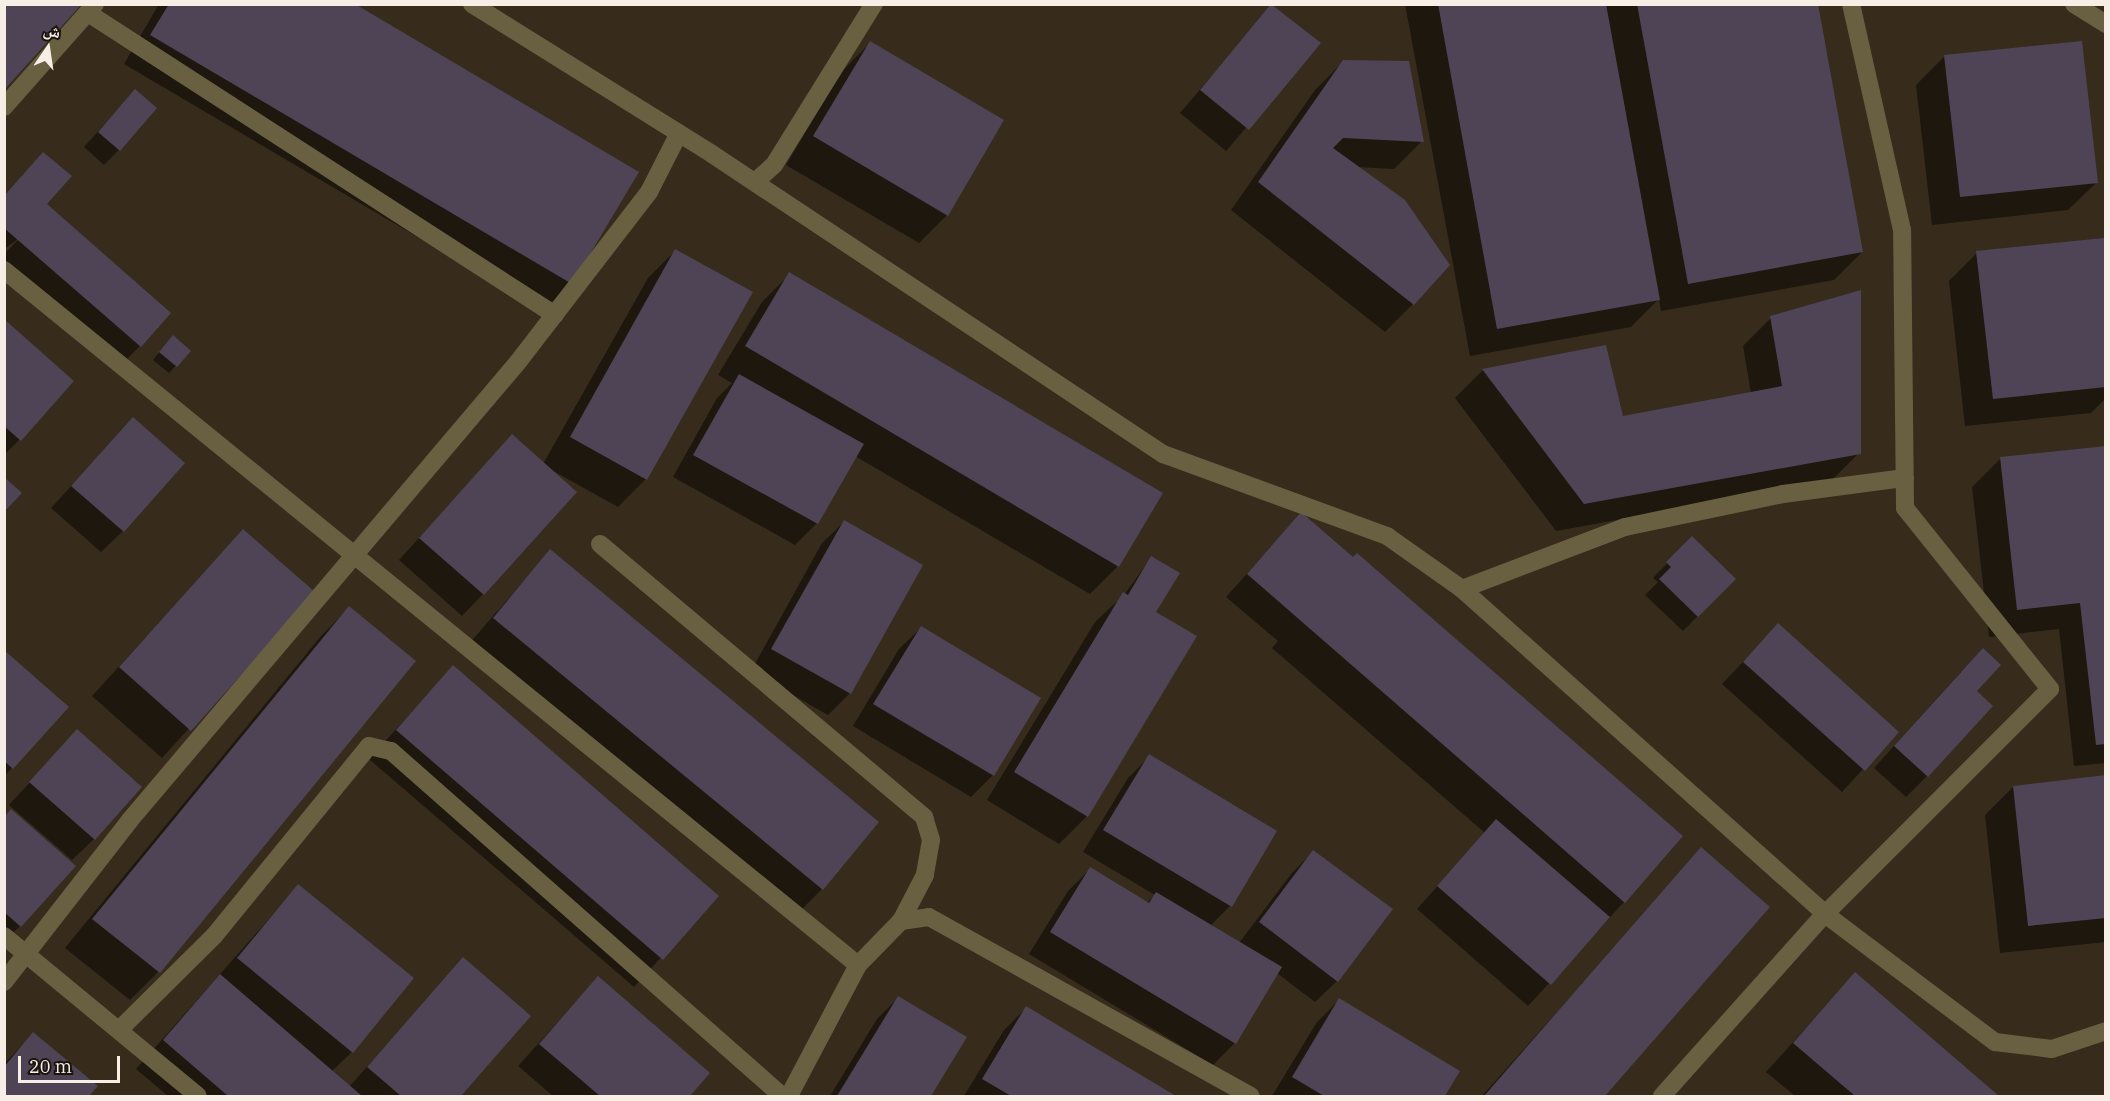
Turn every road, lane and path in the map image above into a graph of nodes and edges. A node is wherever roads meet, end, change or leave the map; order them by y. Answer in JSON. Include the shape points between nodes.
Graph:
{"nodes":[{"id":1,"x":472,"y":4,"type":"edge"},
{"id":2,"x":873,"y":4,"type":"edge"},
{"id":3,"x":1851,"y":4,"type":"edge"},
{"id":4,"x":2074,"y":4,"type":"edge"},
{"id":5,"x":91,"y":9,"type":"edge"},
{"id":6,"x":2106,"y":24,"type":"edge"},
{"id":7,"x":4,"y":107,"type":"edge"},
{"id":8,"x":679,"y":134,"type":"junction"},
{"id":9,"x":755,"y":182,"type":"junction"},
{"id":10,"x":4,"y":270,"type":"edge"},
{"id":11,"x":555,"y":315,"type":"junction"},
{"id":12,"x":1905,"y":478,"type":"junction"},
{"id":13,"x":600,"y":544,"type":"dead end"},
{"id":14,"x":355,"y":555,"type":"junction"},
{"id":15,"x":1462,"y":589,"type":"junction"},
{"id":16,"x":1825,"y":914,"type":"junction"},
{"id":17,"x":901,"y":921,"type":"junction"},
{"id":18,"x":4,"y":936,"type":"edge"},
{"id":19,"x":26,"y":954,"type":"junction"},
{"id":20,"x":858,"y":964,"type":"junction"},
{"id":21,"x":4,"y":982,"type":"edge"},
{"id":22,"x":119,"y":1030,"type":"junction"},
{"id":23,"x":2106,"y":1031,"type":"edge"},
{"id":24,"x":198,"y":1096,"type":"edge"},
{"id":25,"x":782,"y":1096,"type":"edge"},
{"id":26,"x":789,"y":1096,"type":"edge"},
{"id":27,"x":1251,"y":1096,"type":"edge"},
{"id":28,"x":1662,"y":1096,"type":"edge"}],
"edges":[{"from":1,"to":8,"type":"street"},
{"from":2,"to":9,"type":"street","via":[[774,165]]},
{"from":3,"to":12,"type":"street","via":[[1902,230]]},
{"from":4,"to":6,"type":"street"},
{"from":5,"to":7,"type":"street"},
{"from":5,"to":11,"type":"street"},
{"from":8,"to":9,"type":"street"},
{"from":8,"to":11,"type":"street","via":[[649,192]]},
{"from":9,"to":15,"type":"street","via":[[1163,454],[1387,536]]},
{"from":10,"to":14,"type":"street"},
{"from":11,"to":14,"type":"street"},
{"from":12,"to":15,"type":"street","via":[[1782,494],[1625,527]]},
{"from":12,"to":16,"type":"street","via":[[1905,508],[2050,689]]},
{"from":13,"to":17,"type":"street","via":[[924,817],[931,840],[925,875]]},
{"from":14,"to":19,"type":"street","via":[[130,820]]},
{"from":14,"to":20,"type":"street"},
{"from":15,"to":16,"type":"street"},
{"from":16,"to":23,"type":"street","via":[[1995,1042],[2052,1049]]},
{"from":16,"to":28,"type":"street"},
{"from":17,"to":20,"type":"street"},
{"from":17,"to":27,"type":"street","via":[[928,917]]},
{"from":18,"to":19,"type":"street"},
{"from":19,"to":21,"type":"street"},
{"from":19,"to":22,"type":"street"},
{"from":20,"to":26,"type":"street"},
{"from":22,"to":24,"type":"street"},
{"from":22,"to":25,"type":"street","via":[[214,936],[369,746],[391,751]]}]}
